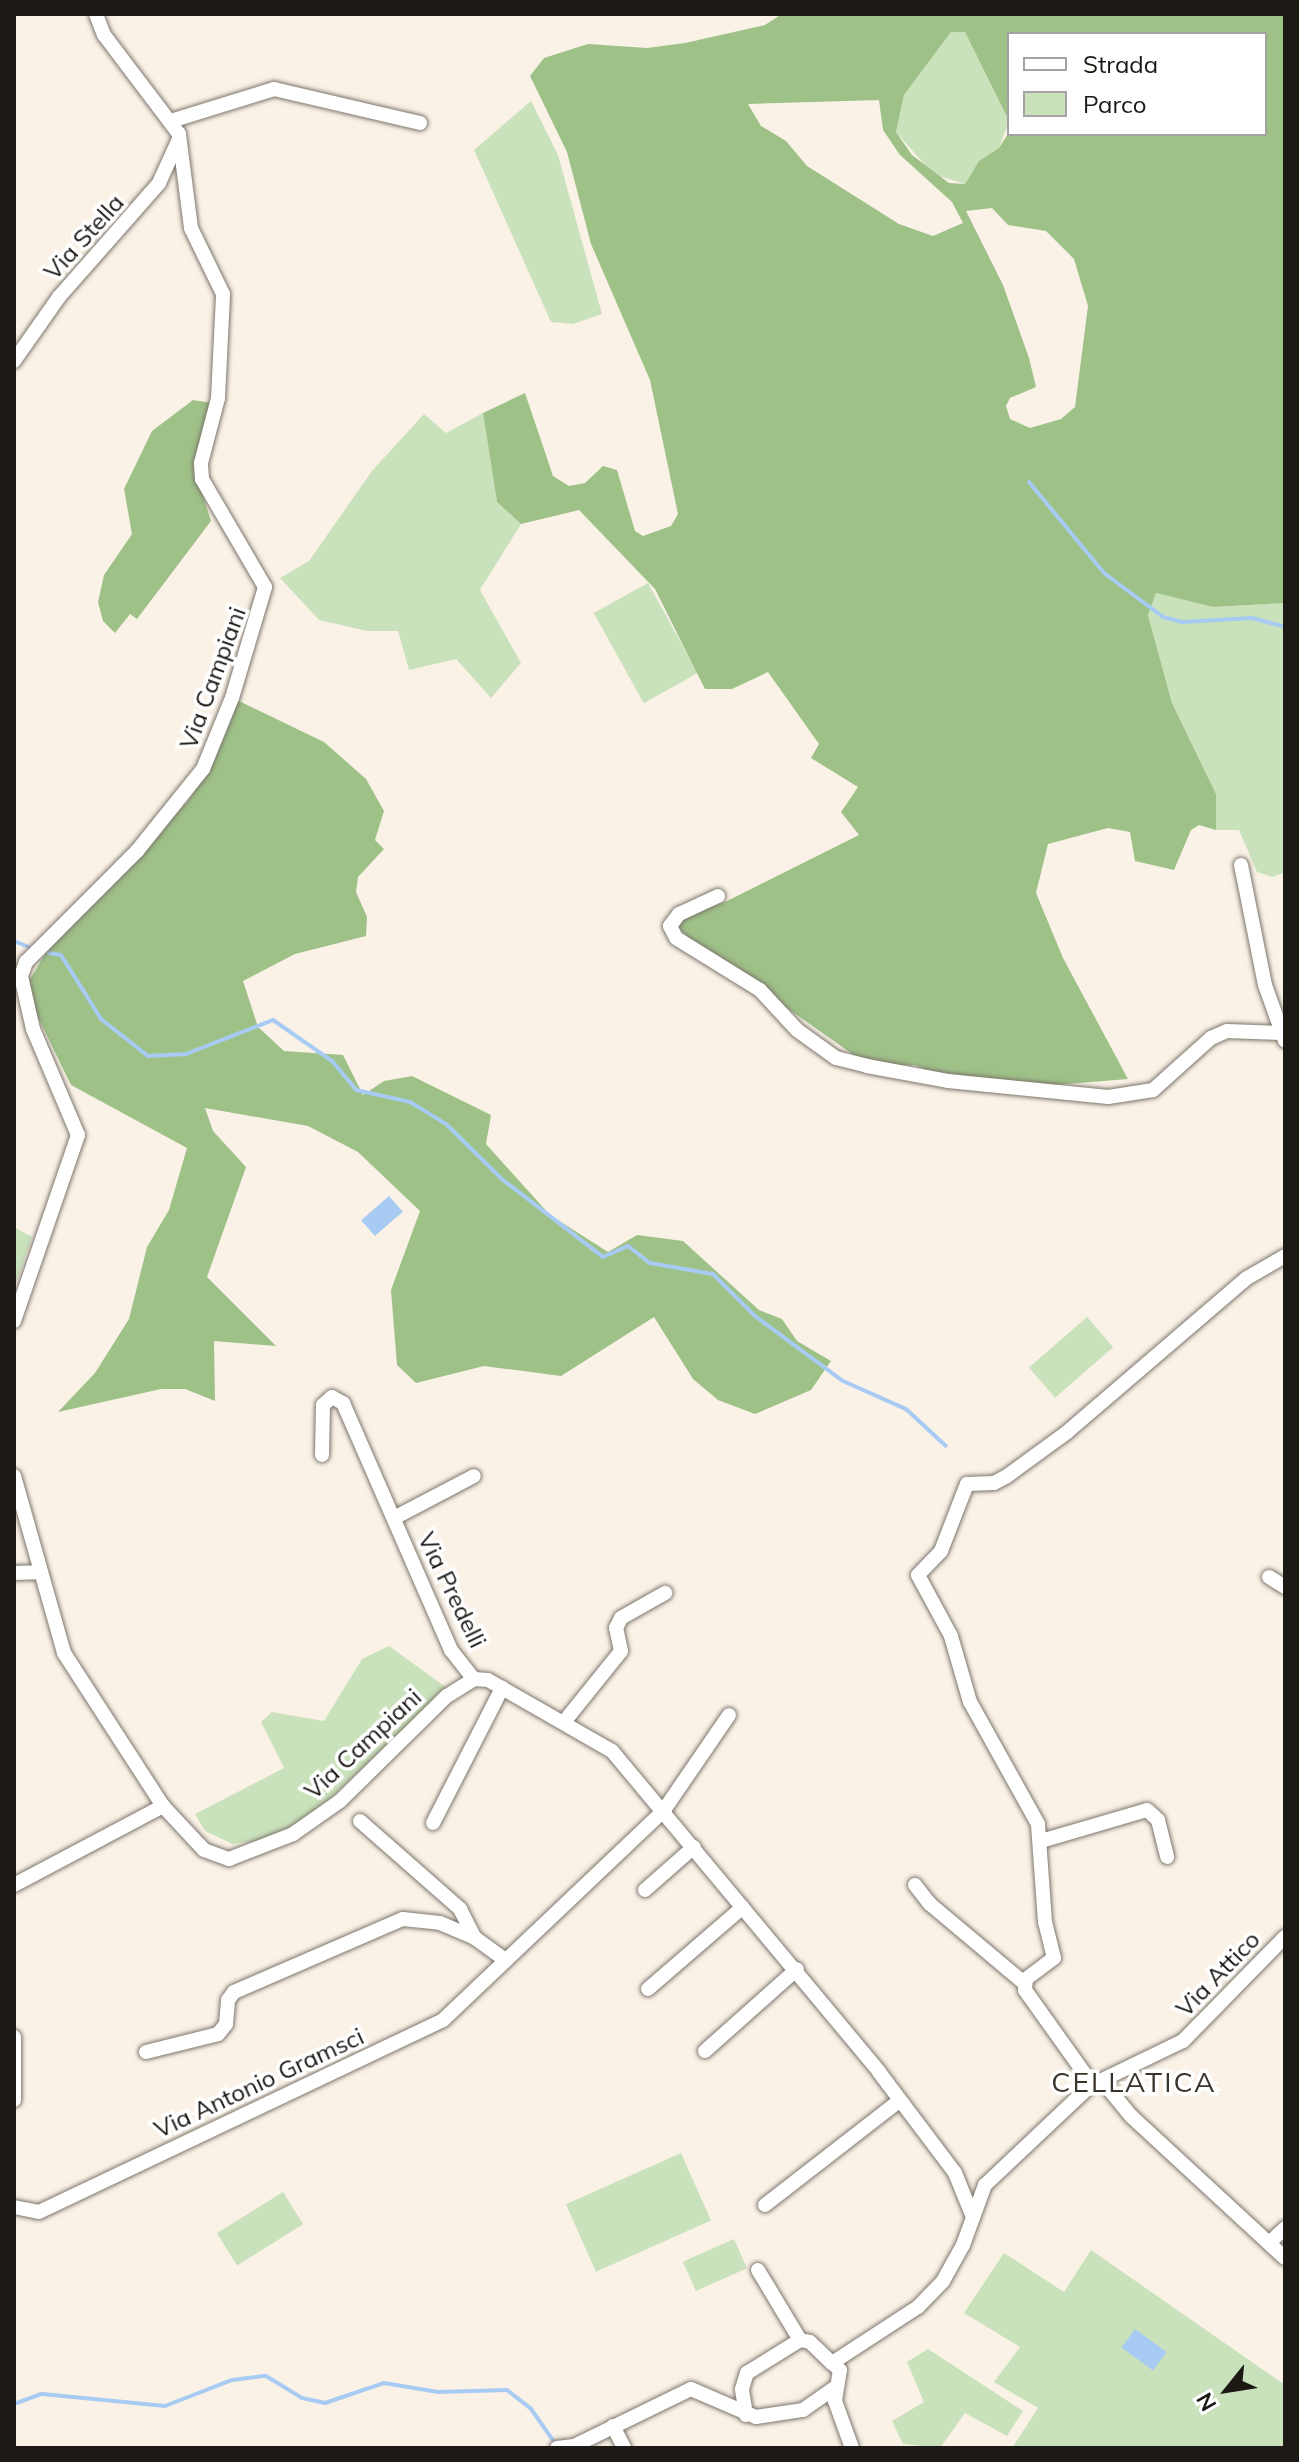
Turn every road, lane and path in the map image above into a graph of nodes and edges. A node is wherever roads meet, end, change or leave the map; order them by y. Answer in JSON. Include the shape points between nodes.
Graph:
{"nodes":[{"id":1,"x":96,"y":14,"type":"edge"},
{"id":2,"x":174,"y":120,"type":"junction"},
{"id":3,"x":420,"y":123,"type":"dead end"},
{"id":4,"x":179,"y":139,"type":"junction"},
{"id":5,"x":14,"y":361,"type":"edge"},
{"id":6,"x":1241,"y":865,"type":"dead end"},
{"id":7,"x":718,"y":896,"type":"dead end"},
{"id":8,"x":1283,"y":1037,"type":"edge"},
{"id":9,"x":1285,"y":1256,"type":"edge"},
{"id":10,"x":14,"y":1321,"type":"edge"},
{"id":11,"x":322,"y":1455,"type":"dead end"},
{"id":12,"x":14,"y":1476,"type":"edge"},
{"id":13,"x":474,"y":1476,"type":"dead end"},
{"id":14,"x":394,"y":1518,"type":"junction"},
{"id":15,"x":38,"y":1572,"type":"junction"},
{"id":16,"x":14,"y":1573,"type":"edge"},
{"id":17,"x":1269,"y":1577,"type":"dead end"},
{"id":18,"x":1285,"y":1587,"type":"edge"},
{"id":19,"x":665,"y":1593,"type":"dead end"},
{"id":20,"x":474,"y":1679,"type":"junction"},
{"id":21,"x":502,"y":1688,"type":"junction"},
{"id":22,"x":729,"y":1715,"type":"dead end"},
{"id":23,"x":564,"y":1722,"type":"junction"},
{"id":24,"x":163,"y":1806,"type":"junction"},
{"id":25,"x":664,"y":1810,"type":"junction"},
{"id":26,"x":360,"y":1821,"type":"dead end"},
{"id":27,"x":433,"y":1823,"type":"dead end"},
{"id":28,"x":1041,"y":1841,"type":"junction"},
{"id":29,"x":694,"y":1847,"type":"junction"},
{"id":30,"x":1167,"y":1857,"type":"dead end"},
{"id":31,"x":14,"y":1885,"type":"edge"},
{"id":32,"x":911,"y":1886,"type":"dead end"},
{"id":33,"x":645,"y":1890,"type":"dead end"},
{"id":34,"x":743,"y":1907,"type":"junction"},
{"id":35,"x":1285,"y":1937,"type":"edge"},
{"id":36,"x":475,"y":1938,"type":"junction"},
{"id":37,"x":505,"y":1960,"type":"junction"},
{"id":38,"x":797,"y":1969,"type":"junction"},
{"id":39,"x":1024,"y":1983,"type":"junction"},
{"id":40,"x":648,"y":1989,"type":"dead end"},
{"id":41,"x":14,"y":2037,"type":"edge"},
{"id":42,"x":705,"y":2051,"type":"dead end"},
{"id":43,"x":146,"y":2052,"type":"dead end"},
{"id":44,"x":1094,"y":2080,"type":"junction"},
{"id":45,"x":14,"y":2100,"type":"edge"},
{"id":46,"x":899,"y":2101,"type":"junction"},
{"id":47,"x":955,"y":2173,"type":"junction"},
{"id":48,"x":985,"y":2185,"type":"junction"},
{"id":49,"x":765,"y":2205,"type":"dead end"},
{"id":50,"x":14,"y":2207,"type":"edge"},
{"id":51,"x":973,"y":2217,"type":"junction"},
{"id":52,"x":1285,"y":2228,"type":"edge"},
{"id":53,"x":1269,"y":2243,"type":"junction"},
{"id":54,"x":1285,"y":2258,"type":"edge"},
{"id":55,"x":758,"y":2270,"type":"dead end"},
{"id":56,"x":805,"y":2341,"type":"junction"},
{"id":57,"x":836,"y":2367,"type":"junction"},
{"id":58,"x":836,"y":2387,"type":"junction"},
{"id":59,"x":746,"y":2415,"type":"junction"},
{"id":60,"x":613,"y":2426,"type":"junction"},
{"id":61,"x":563,"y":2448,"type":"edge"},
{"id":62,"x":624,"y":2448,"type":"edge"},
{"id":63,"x":852,"y":2448,"type":"edge"}],
"edges":[{"from":1,"to":2,"type":"street","name":"Via Campiani","via":[[104,35]]},
{"from":2,"to":3,"type":"street","via":[[274,89]]},
{"from":2,"to":4,"type":"street","name":"Via Campiani"},
{"from":4,"to":5,"type":"street","name":"Via Stella","via":[[159,183],[59,297]]},
{"from":4,"to":10,"type":"street","name":"Via Campiani","via":[[191,228],[223,294],[218,398],[201,463],[202,479],[222,521],[264,578],[263,606],[203,769],[137,851],[26,962],[21,976],[33,1029],[78,1135]]},
{"from":6,"to":8,"type":"street","via":[[1265,985]]},
{"from":7,"to":8,"type":"street","via":[[679,914],[670,926],[676,938],[760,990],[797,1030],[836,1058],[867,1066],[948,1081],[1108,1097],[1153,1090],[1211,1038],[1227,1031]]},
{"from":9,"to":28,"type":"street","via":[[1247,1278],[1066,1433],[1007,1476],[994,1483],[967,1484],[941,1551],[918,1578],[951,1636],[970,1702],[1031,1808]]},
{"from":11,"to":14,"type":"street","name":"Via Predelli","via":[[323,1405],[332,1397],[343,1403]]},
{"from":12,"to":15,"type":"street","name":"Via Campiani"},
{"from":13,"to":14,"type":"street","name":"Via Predelli"},
{"from":14,"to":20,"type":"street","name":"Via Predelli","via":[[451,1650]]},
{"from":15,"to":16,"type":"street"},
{"from":15,"to":24,"type":"street","name":"Via Campiani","via":[[64,1653]]},
{"from":17,"to":18,"type":"street"},
{"from":19,"to":23,"type":"street","via":[[621,1618],[616,1628],[621,1651]]},
{"from":20,"to":21,"type":"street"},
{"from":20,"to":24,"type":"street","name":"Via Campiani","via":[[447,1696],[340,1801],[260,1851],[229,1859],[204,1850]]},
{"from":21,"to":23,"type":"street"},
{"from":21,"to":27,"type":"street"},
{"from":22,"to":25,"type":"street","name":"Via Antonio Gramsci"},
{"from":23,"to":25,"type":"street","via":[[612,1751]]},
{"from":24,"to":31,"type":"street"},
{"from":25,"to":29,"type":"street"},
{"from":25,"to":37,"type":"street","name":"Via Antonio Gramsci"},
{"from":26,"to":36,"type":"street","via":[[460,1909]]},
{"from":28,"to":30,"type":"street","via":[[1147,1810],[1158,1820]]},
{"from":28,"to":39,"type":"street","via":[[1043,1905],[1054,1958]]},
{"from":29,"to":33,"type":"street"},
{"from":29,"to":34,"type":"street"},
{"from":32,"to":39,"type":"street"},
{"from":34,"to":38,"type":"street"},
{"from":34,"to":40,"type":"street"},
{"from":35,"to":44,"type":"street","name":"Via Attico","via":[[1183,2041]]},
{"from":36,"to":37,"type":"street"},
{"from":36,"to":43,"type":"street","via":[[440,1923],[403,1919],[234,1992],[218,2034]]},
{"from":37,"to":50,"type":"street","name":"Via Antonio Gramsci","via":[[443,2020],[39,2212]]},
{"from":38,"to":42,"type":"street"},
{"from":38,"to":46,"type":"street"},
{"from":39,"to":44,"type":"street"},
{"from":41,"to":45,"type":"street"},
{"from":44,"to":48,"type":"street","name":"Via Attico"},
{"from":44,"to":53,"type":"street"},
{"from":46,"to":47,"type":"street"},
{"from":46,"to":49,"type":"street"},
{"from":47,"to":48,"type":"street"},
{"from":47,"to":51,"type":"street"},
{"from":48,"to":51,"type":"street"},
{"from":51,"to":57,"type":"street","via":[[943,2281],[918,2307]]},
{"from":52,"to":53,"type":"street"},
{"from":53,"to":54,"type":"street"},
{"from":55,"to":56,"type":"street"},
{"from":56,"to":57,"type":"street"},
{"from":56,"to":59,"type":"street","via":[[747,2373],[742,2389]]},
{"from":57,"to":58,"type":"street"},
{"from":58,"to":59,"type":"street","via":[[803,2410]]},
{"from":58,"to":63,"type":"street","via":[[840,2424]]},
{"from":59,"to":60,"type":"street","via":[[691,2389]]},
{"from":60,"to":61,"type":"street"},
{"from":60,"to":62,"type":"street"}]}
